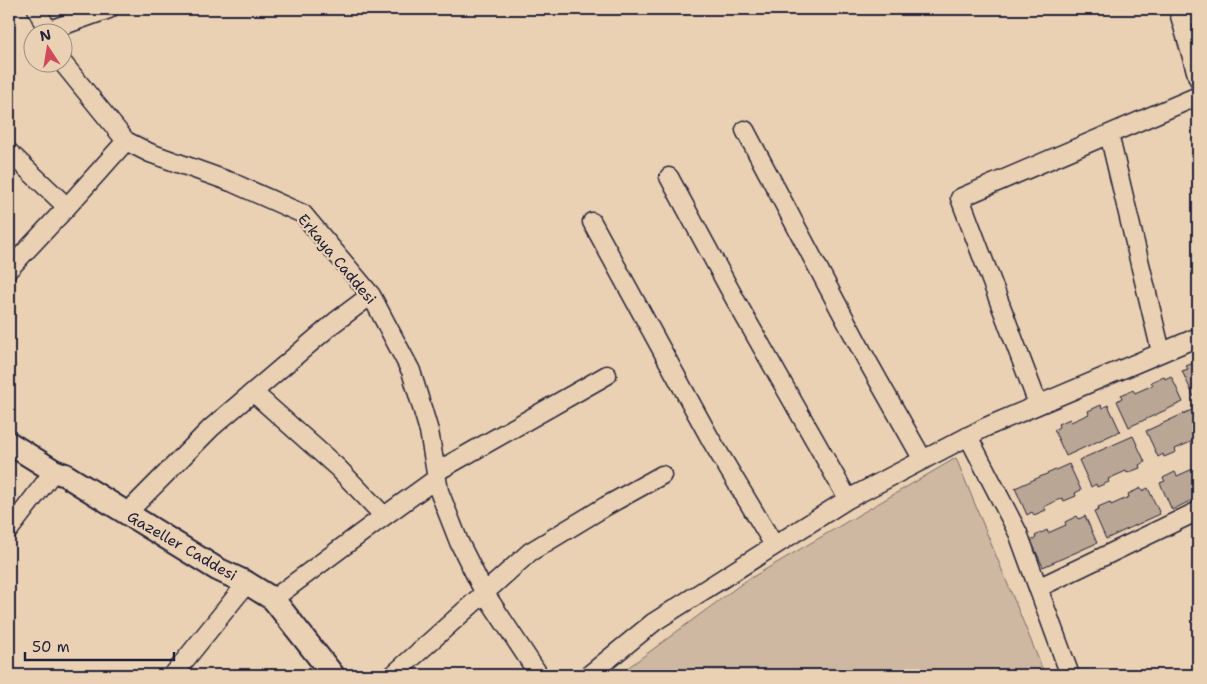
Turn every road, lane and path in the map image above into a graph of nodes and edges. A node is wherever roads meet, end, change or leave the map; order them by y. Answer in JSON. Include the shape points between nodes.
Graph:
{"nodes":[{"id":1,"x":37,"y":9,"type":"edge"},
{"id":2,"x":109,"y":9,"type":"edge"},
{"id":3,"x":1198,"y":12,"type":"edge"},
{"id":4,"x":1180,"y":14,"type":"edge"},
{"id":5,"x":43,"y":22,"type":"edge"},
{"id":6,"x":72,"y":23,"type":"edge"},
{"id":7,"x":70,"y":72,"type":"edge"},
{"id":8,"x":1198,"y":78,"type":"edge"},
{"id":9,"x":1198,"y":96,"type":"edge"},
{"id":10,"x":745,"y":130,"type":"dead end"},
{"id":11,"x":1109,"y":134,"type":"junction"},
{"id":12,"x":126,"y":141,"type":"junction"},
{"id":13,"x":9,"y":152,"type":"edge"},
{"id":14,"x":669,"y":177,"type":"dead end"},
{"id":15,"x":68,"y":207,"type":"junction"},
{"id":16,"x":592,"y":222,"type":"dead end"},
{"id":17,"x":9,"y":270,"type":"edge"},
{"id":18,"x":371,"y":295,"type":"junction"},
{"id":19,"x":1198,"y":337,"type":"edge"},
{"id":20,"x":1162,"y":352,"type":"junction"},
{"id":21,"x":607,"y":375,"type":"dead end"},
{"id":22,"x":254,"y":393,"type":"junction"},
{"id":23,"x":1038,"y":404,"type":"junction"},
{"id":24,"x":968,"y":436,"type":"junction"},
{"id":25,"x":9,"y":443,"type":"edge"},
{"id":26,"x":923,"y":460,"type":"junction"},
{"id":27,"x":54,"y":471,"type":"junction"},
{"id":28,"x":662,"y":474,"type":"dead end"},
{"id":29,"x":437,"y":475,"type":"junction"},
{"id":30,"x":848,"y":499,"type":"junction"},
{"id":31,"x":1198,"y":511,"type":"edge"},
{"id":32,"x":126,"y":513,"type":"junction"},
{"id":33,"x":384,"y":516,"type":"junction"},
{"id":34,"x":9,"y":530,"type":"edge"},
{"id":35,"x":774,"y":545,"type":"junction"},
{"id":36,"x":246,"y":583,"type":"junction"},
{"id":37,"x":1038,"y":588,"type":"junction"},
{"id":38,"x":484,"y":592,"type":"junction"},
{"id":39,"x":273,"y":599,"type":"junction"},
{"id":40,"x":173,"y":675,"type":"edge"},
{"id":41,"x":332,"y":675,"type":"edge"},
{"id":42,"x":393,"y":675,"type":"edge"},
{"id":43,"x":539,"y":675,"type":"edge"},
{"id":44,"x":588,"y":675,"type":"edge"},
{"id":45,"x":1070,"y":675,"type":"edge"}],
"edges":[{"from":1,"to":5,"type":"street"},
{"from":2,"to":6,"type":"street"},
{"from":3,"to":4,"type":"street"},
{"from":4,"to":8,"type":"street"},
{"from":7,"to":12,"type":"street","name":"Erkaya Caddesi"},
{"from":9,"to":11,"type":"street"},
{"from":10,"to":26,"type":"street","via":[[864,356]]},
{"from":11,"to":20,"type":"street"},
{"from":11,"to":23,"type":"street","via":[[960,198]]},
{"from":12,"to":15,"type":"street"},
{"from":12,"to":18,"type":"street","name":"Erkaya Caddesi","via":[[303,214]]},
{"from":13,"to":15,"type":"street"},
{"from":14,"to":30,"type":"street","via":[[736,303]]},
{"from":15,"to":17,"type":"street"},
{"from":16,"to":35,"type":"street","via":[[711,440]]},
{"from":18,"to":22,"type":"street"},
{"from":18,"to":29,"type":"street","name":"Erkaya Caddesi","via":[[411,371],[429,431]]},
{"from":19,"to":20,"type":"street"},
{"from":20,"to":23,"type":"street"},
{"from":21,"to":29,"type":"street"},
{"from":22,"to":32,"type":"street","via":[[211,428]]},
{"from":22,"to":33,"type":"street","via":[[338,468]]},
{"from":23,"to":24,"type":"street"},
{"from":24,"to":26,"type":"street"},
{"from":24,"to":37,"type":"street","via":[[1018,533]]},
{"from":25,"to":27,"type":"street","name":"Gazeller Caddesi"},
{"from":26,"to":30,"type":"street"},
{"from":27,"to":32,"type":"street","name":"Gazeller Caddesi"},
{"from":27,"to":34,"type":"street"},
{"from":28,"to":38,"type":"street","via":[[530,552]]},
{"from":29,"to":33,"type":"street"},
{"from":29,"to":38,"type":"street","name":"Erkaya Caddesi","via":[[439,492],[458,542]]},
{"from":30,"to":35,"type":"street"},
{"from":31,"to":37,"type":"street"},
{"from":32,"to":36,"type":"street","name":"Gazeller Caddesi","via":[[217,569]]},
{"from":33,"to":39,"type":"street"},
{"from":35,"to":44,"type":"street","via":[[654,622]]},
{"from":36,"to":39,"type":"street","name":"Gazeller Caddesi"},
{"from":36,"to":40,"type":"street"},
{"from":37,"to":45,"type":"street"},
{"from":38,"to":42,"type":"street"},
{"from":38,"to":43,"type":"street","name":"Erkaya Caddesi"},
{"from":39,"to":41,"type":"street","name":"Gazeller Caddesi"}]}
